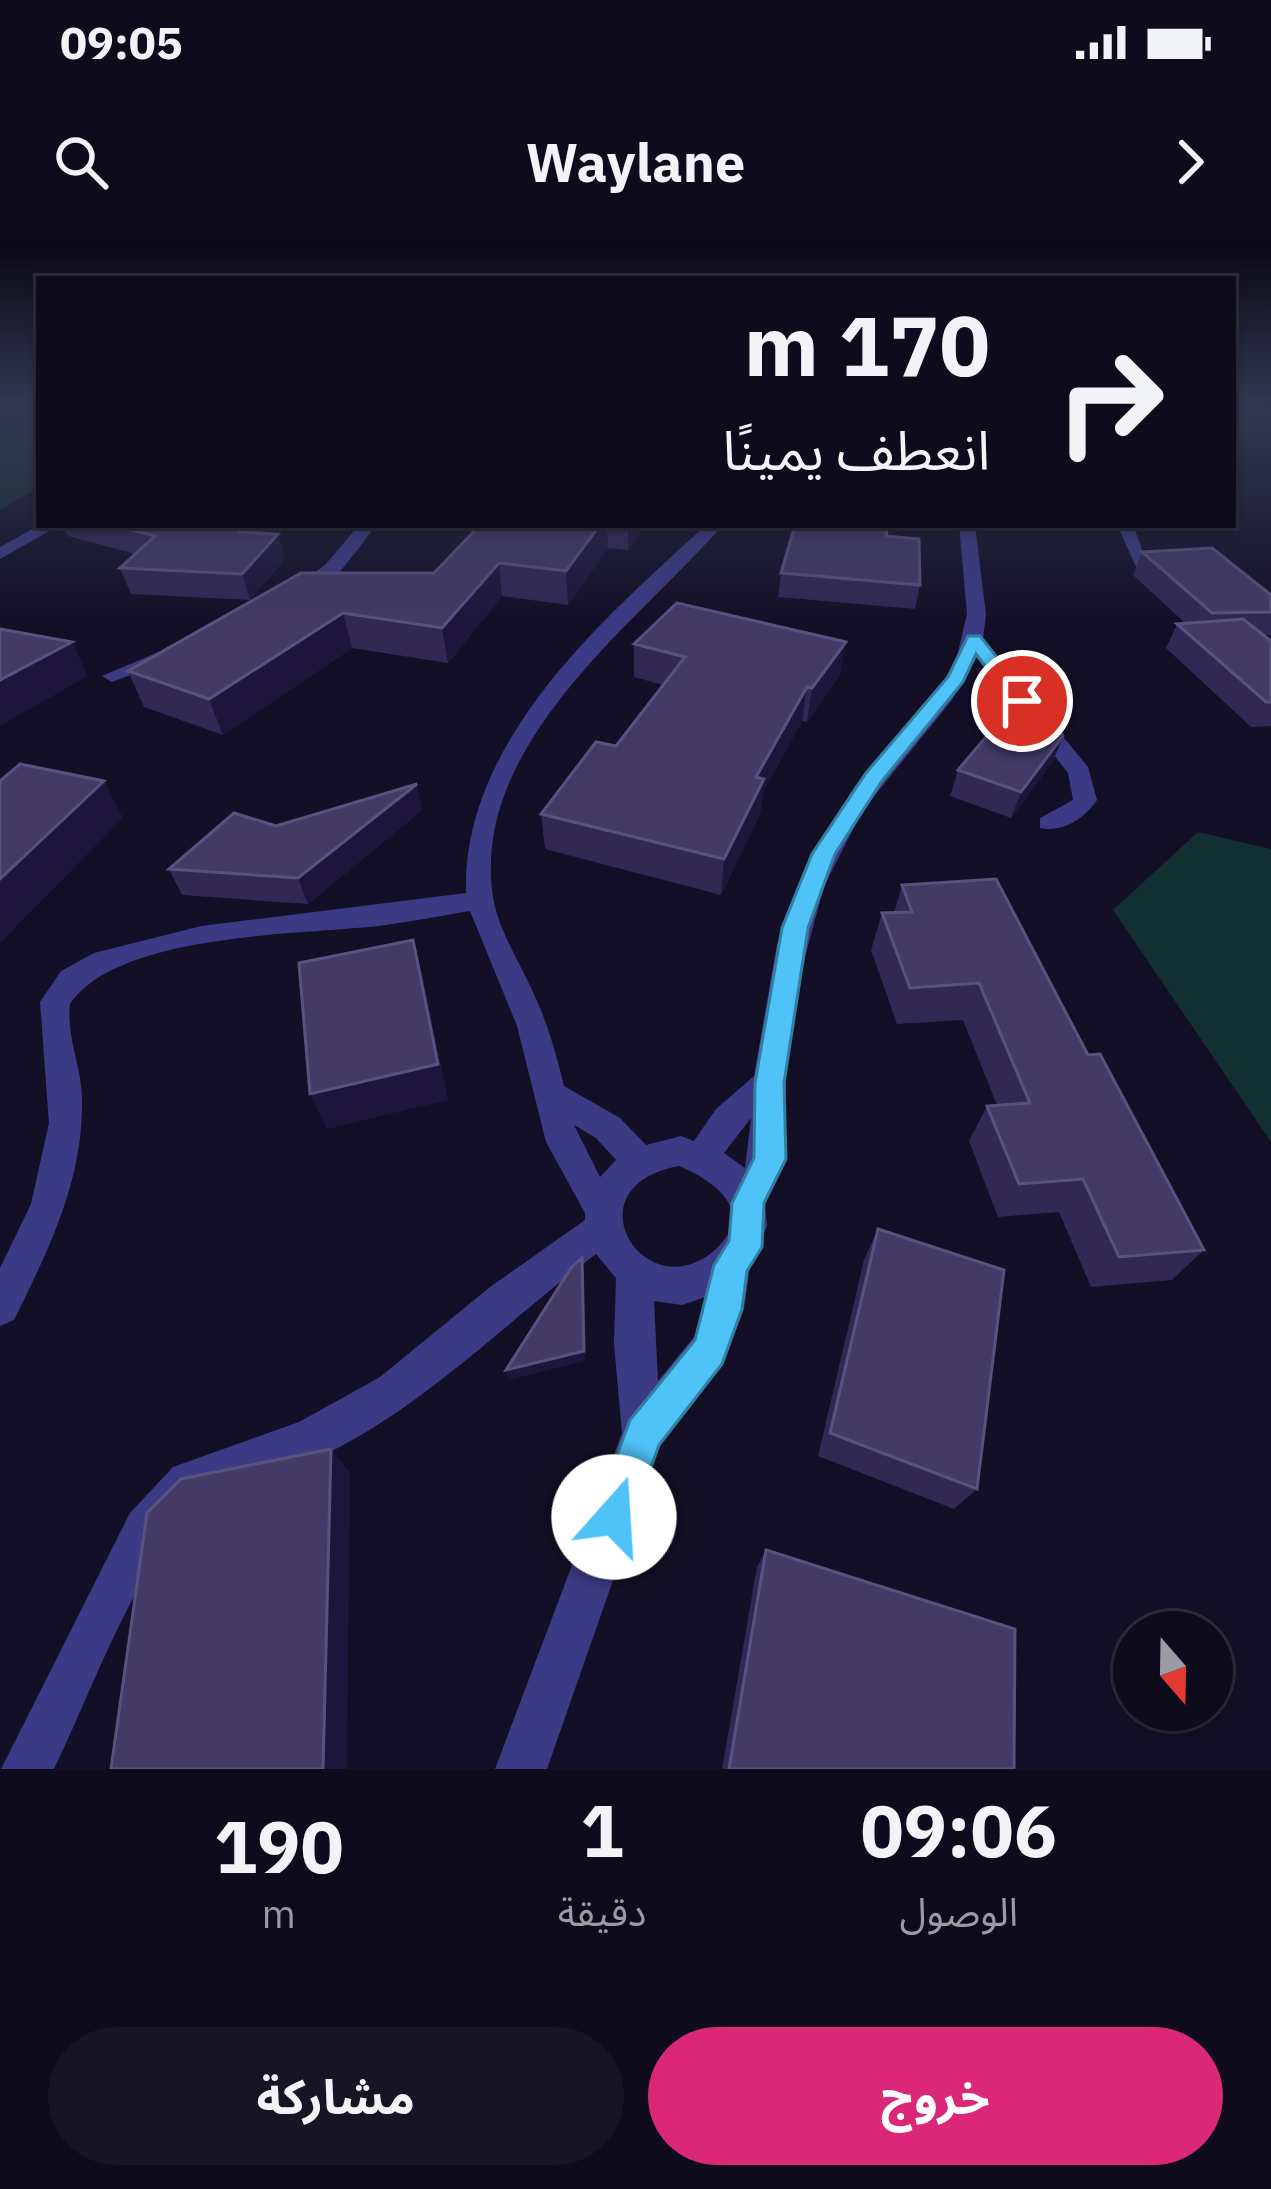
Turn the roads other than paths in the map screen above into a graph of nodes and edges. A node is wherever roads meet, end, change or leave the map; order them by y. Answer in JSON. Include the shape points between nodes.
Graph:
{"nodes":[{"id":1,"x":47,"y":528,"type":"edge"},
{"id":2,"x":365,"y":528,"type":"edge"},
{"id":3,"x":712,"y":528,"type":"edge"},
{"id":4,"x":967,"y":528,"type":"edge"},
{"id":5,"x":1126,"y":528,"type":"edge"},
{"id":6,"x":0,"y":554,"type":"edge"},
{"id":7,"x":1144,"y":567,"type":"edge"},
{"id":8,"x":269,"y":611,"type":"edge"},
{"id":9,"x":974,"y":640,"type":"junction"},
{"id":10,"x":182,"y":648,"type":"edge"},
{"id":11,"x":112,"y":676,"type":"dead end"},
{"id":12,"x":1049,"y":823,"type":"dead end"},
{"id":13,"x":480,"y":900,"type":"junction"},
{"id":14,"x":770,"y":1083,"type":"junction"},
{"id":15,"x":553,"y":1096,"type":"junction"},
{"id":16,"x":703,"y":1156,"type":"junction"},
{"id":17,"x":638,"y":1160,"type":"junction"},
{"id":18,"x":748,"y":1203,"type":"junction"},
{"id":19,"x":604,"y":1219,"type":"junction"},
{"id":20,"x":731,"y":1265,"type":"junction"},
{"id":21,"x":635,"y":1273,"type":"junction"},
{"id":22,"x":0,"y":1307,"type":"edge"},
{"id":23,"x":644,"y":1433,"type":"junction"},
{"id":24,"x":27,"y":1769,"type":"edge"},
{"id":25,"x":521,"y":1769,"type":"edge"}],
"edges":[{"from":1,"to":6,"type":"street"},
{"from":2,"to":8,"type":"street","via":[[332,568]]},
{"from":3,"to":13,"type":"street","via":[[528,726],[475,846]]},
{"from":4,"to":9,"type":"street"},
{"from":5,"to":7,"type":"street"},
{"from":9,"to":12,"type":"street","via":[[1080,772],[1085,800]]},
{"from":9,"to":14,"type":"street","via":[[956,678],[823,854],[795,928]]},
{"from":10,"to":11,"type":"street"},
{"from":13,"to":15,"type":"street"},
{"from":13,"to":22,"type":"street","via":[[210,934],[116,957],[62,986],[54,1004],[68,1145],[46,1217]]},
{"from":14,"to":16,"type":"street","via":[[728,1119]]},
{"from":14,"to":18,"type":"street","via":[[770,1159]]},
{"from":15,"to":17,"type":"street","via":[[608,1128]]},
{"from":15,"to":19,"type":"street","via":[[552,1120],[574,1174]]},
{"from":16,"to":17,"type":"street","via":[[682,1151]]},
{"from":16,"to":18,"type":"street","via":[[739,1183]]},
{"from":17,"to":19,"type":"street","via":[[609,1189]]},
{"from":18,"to":20,"type":"street","via":[[746,1247]]},
{"from":19,"to":21,"type":"street","via":[[609,1244]]},
{"from":19,"to":24,"type":"street","via":[[395,1392],[309,1440],[188,1482],[146,1529]]},
{"from":20,"to":21,"type":"street","via":[[686,1286]]},
{"from":20,"to":23,"type":"street","via":[[709,1352]]},
{"from":21,"to":23,"type":"street"},
{"from":23,"to":25,"type":"street"}]}
